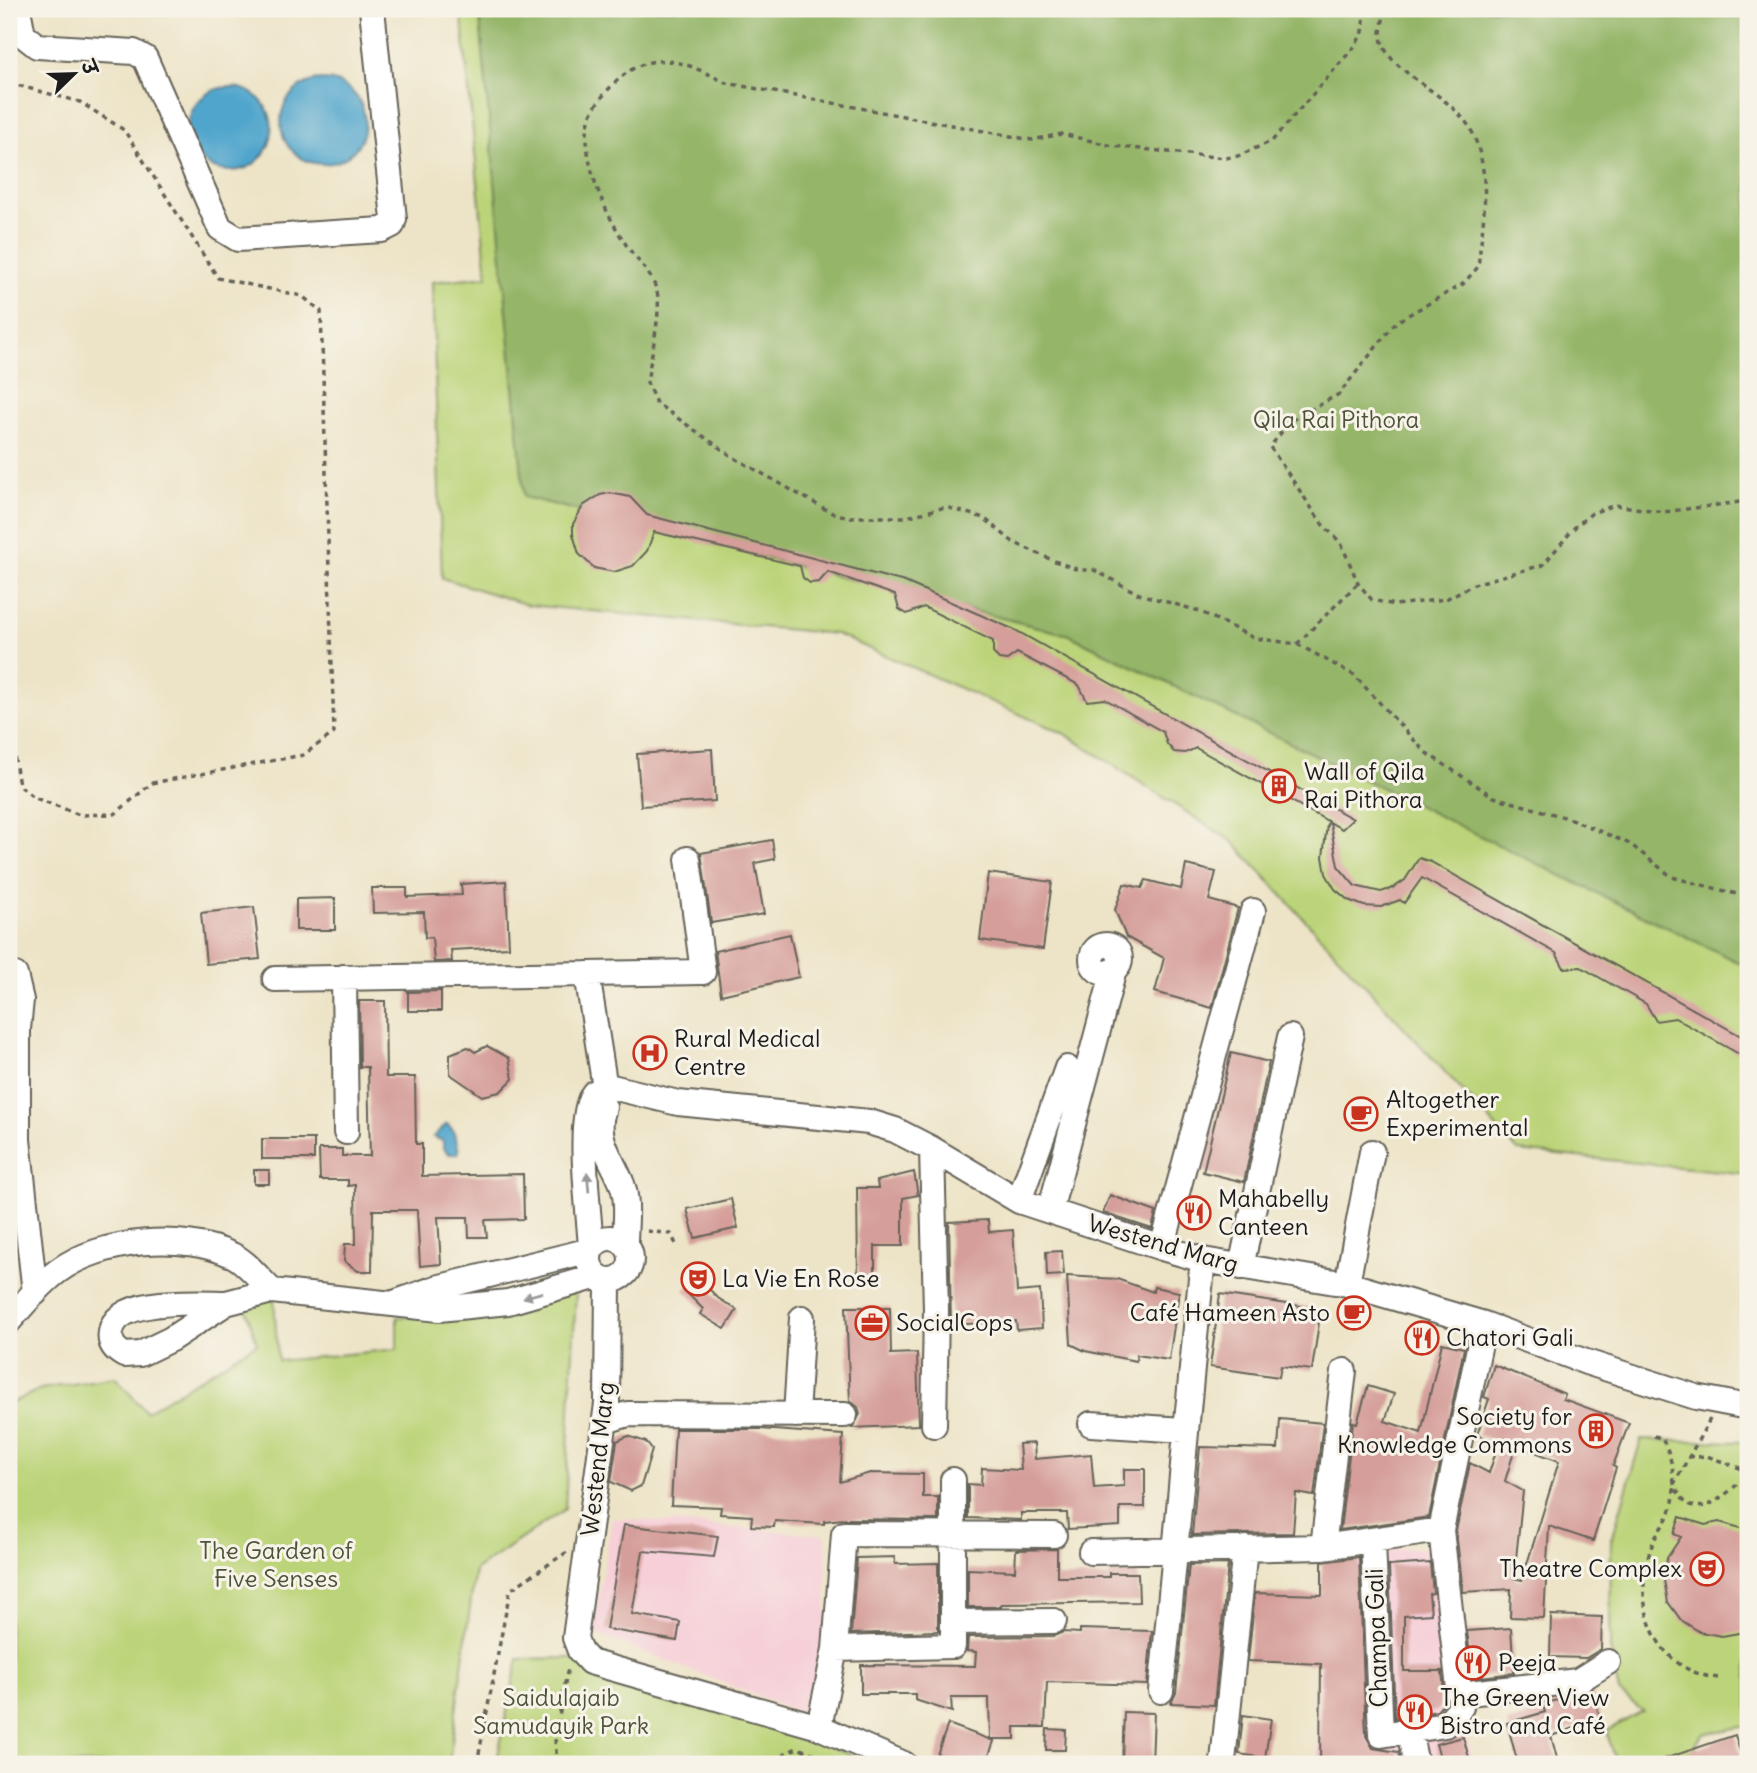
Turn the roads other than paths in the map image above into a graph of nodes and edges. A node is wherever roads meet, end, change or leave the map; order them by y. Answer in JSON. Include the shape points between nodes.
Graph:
{"nodes":[{"id":1,"x":18,"y":9,"type":"edge"},
{"id":2,"x":372,"y":9,"type":"edge"},
{"id":3,"x":688,"y":859,"type":"dead end"},
{"id":4,"x":1253,"y":911,"type":"dead end"},
{"id":5,"x":1115,"y":970,"type":"dead end"},
{"id":6,"x":9,"y":973,"type":"edge"},
{"id":7,"x":587,"y":974,"type":"junction"},
{"id":8,"x":344,"y":977,"type":"junction"},
{"id":9,"x":275,"y":979,"type":"dead end"},
{"id":10,"x":1290,"y":1037,"type":"dead end"},
{"id":11,"x":1068,"y":1068,"type":"dead end"},
{"id":12,"x":615,"y":1089,"type":"junction"},
{"id":13,"x":346,"y":1132,"type":"dead end"},
{"id":14,"x":932,"y":1149,"type":"junction"},
{"id":15,"x":1373,"y":1152,"type":"dead end"},
{"id":16,"x":1019,"y":1201,"type":"junction"},
{"id":17,"x":1049,"y":1211,"type":"junction"},
{"id":18,"x":625,"y":1244,"type":"junction"},
{"id":19,"x":1162,"y":1248,"type":"junction"},
{"id":20,"x":592,"y":1250,"type":"junction"},
{"id":21,"x":1203,"y":1260,"type":"junction"},
{"id":22,"x":1241,"y":1267,"type":"junction"},
{"id":23,"x":603,"y":1278,"type":"junction"},
{"id":24,"x":1347,"y":1283,"type":"junction"},
{"id":25,"x":272,"y":1291,"type":"junction"},
{"id":26,"x":35,"y":1293,"type":"junction"},
{"id":27,"x":157,"y":1302,"type":"junction"},
{"id":28,"x":226,"y":1303,"type":"junction"},
{"id":29,"x":394,"y":1303,"type":"junction"},
{"id":30,"x":802,"y":1318,"type":"dead end"},
{"id":31,"x":9,"y":1321,"type":"edge"},
{"id":32,"x":1484,"y":1324,"type":"junction"},
{"id":33,"x":171,"y":1339,"type":"junction"},
{"id":34,"x":1344,"y":1371,"type":"dead end"},
{"id":35,"x":1748,"y":1407,"type":"edge"},
{"id":36,"x":796,"y":1415,"type":"junction"},
{"id":37,"x":845,"y":1415,"type":"dead end"},
{"id":38,"x":605,"y":1421,"type":"junction"},
{"id":39,"x":1091,"y":1424,"type":"dead end"},
{"id":40,"x":934,"y":1425,"type":"dead end"},
{"id":41,"x":1184,"y":1430,"type":"junction"},
{"id":42,"x":953,"y":1480,"type":"dead end"},
{"id":43,"x":1441,"y":1530,"type":"junction"},
{"id":44,"x":953,"y":1533,"type":"junction"},
{"id":45,"x":1054,"y":1535,"type":"dead end"},
{"id":46,"x":1373,"y":1541,"type":"junction"},
{"id":47,"x":1323,"y":1546,"type":"junction"},
{"id":48,"x":1245,"y":1548,"type":"junction"},
{"id":49,"x":1177,"y":1550,"type":"junction"},
{"id":50,"x":1091,"y":1552,"type":"dead end"},
{"id":51,"x":1054,"y":1621,"type":"dead end"},
{"id":52,"x":955,"y":1622,"type":"junction"},
{"id":53,"x":835,"y":1649,"type":"junction"},
{"id":54,"x":1608,"y":1662,"type":"dead end"},
{"id":55,"x":1161,"y":1691,"type":"dead end"},
{"id":56,"x":1459,"y":1694,"type":"junction"},
{"id":57,"x":819,"y":1727,"type":"junction"},
{"id":58,"x":1409,"y":1731,"type":"junction"},
{"id":59,"x":1223,"y":1761,"type":"dead end"},
{"id":60,"x":904,"y":1764,"type":"edge"},
{"id":61,"x":1416,"y":1764,"type":"edge"}],
"edges":[{"from":1,"to":2,"type":"street","via":[[23,35],[37,46],[134,51],[145,58],[220,228],[238,239],[382,230],[392,225]]},
{"from":3,"to":7,"type":"street","via":[[702,972]]},
{"from":4,"to":19,"type":"street"},
{"from":5,"to":17,"type":"street"},
{"from":6,"to":26,"type":"street","via":[[15,975],[21,1000],[18,1140]]},
{"from":7,"to":8,"type":"street"},
{"from":7,"to":12,"type":"street"},
{"from":8,"to":9,"type":"street"},
{"from":8,"to":13,"type":"street"},
{"from":10,"to":22,"type":"street"},
{"from":11,"to":16,"type":"street"},
{"from":12,"to":14,"type":"street","name":"Westend Marg","via":[[678,1103],[869,1122]]},
{"from":12,"to":18,"type":"street","via":[[600,1117],[606,1154],[625,1199]]},
{"from":20,"to":12,"type":"street","name":"Westend Marg","one_way":true,"via":[[584,1138],[589,1098]]},
{"from":14,"to":16,"type":"street","name":"Westend Marg"},
{"from":14,"to":40,"type":"street"},
{"from":15,"to":24,"type":"street"},
{"from":16,"to":17,"type":"street","name":"Westend Marg"},
{"from":17,"to":19,"type":"street","name":"Westend Marg"},
{"from":18,"to":20,"type":"street","via":[[615,1238],[604,1239]]},
{"from":18,"to":23,"type":"street","via":[[629,1268],[618,1279]]},
{"from":19,"to":21,"type":"street","name":"Westend Marg"},
{"from":20,"to":23,"type":"street","name":"Westend Marg","via":[[590,1264]]},
{"from":20,"to":29,"type":"street","via":[[436,1288]]},
{"from":21,"to":22,"type":"street","name":"Westend Marg"},
{"from":21,"to":41,"type":"street"},
{"from":22,"to":24,"type":"street","name":"Westend Marg"},
{"from":23,"to":29,"type":"street","one_way":true,"via":[[508,1302],[439,1309]]},
{"from":23,"to":38,"type":"street","name":"Westend Marg"},
{"from":24,"to":32,"type":"street","name":"Westend Marg"},
{"from":25,"to":26,"type":"street","via":[[234,1255],[178,1240],[86,1256],[58,1271]]},
{"from":25,"to":28,"type":"street"},
{"from":25,"to":29,"type":"street"},
{"from":26,"to":31,"type":"street"},
{"from":27,"to":28,"type":"street"},
{"from":27,"to":33,"type":"street","via":[[165,1302],[179,1314],[180,1324]]},
{"from":27,"to":33,"type":"street","via":[[116,1322],[112,1343],[119,1352],[135,1356]]},
{"from":28,"to":33,"type":"street"},
{"from":30,"to":36,"type":"street"},
{"from":32,"to":35,"type":"street","name":"Westend Marg","via":[[1586,1362]]},
{"from":32,"to":43,"type":"street"},
{"from":34,"to":47,"type":"street"},
{"from":36,"to":37,"type":"street"},
{"from":36,"to":38,"type":"street","via":[[628,1414]]},
{"from":38,"to":57,"type":"street","name":"Westend Marg","via":[[575,1638],[580,1651],[590,1662]]},
{"from":39,"to":41,"type":"street"},
{"from":41,"to":49,"type":"street"},
{"from":42,"to":44,"type":"street"},
{"from":43,"to":46,"type":"street"},
{"from":43,"to":56,"type":"street"},
{"from":44,"to":45,"type":"street"},
{"from":44,"to":52,"type":"street"},
{"from":44,"to":53,"type":"street","via":[[844,1534]]},
{"from":46,"to":47,"type":"street"},
{"from":46,"to":58,"type":"street","name":"Champa Gali","via":[[1381,1735]]},
{"from":47,"to":48,"type":"street"},
{"from":48,"to":49,"type":"street"},
{"from":48,"to":59,"type":"street"},
{"from":49,"to":50,"type":"street"},
{"from":49,"to":55,"type":"street"},
{"from":51,"to":52,"type":"street"},
{"from":52,"to":53,"type":"street","via":[[953,1646]]},
{"from":53,"to":57,"type":"street"},
{"from":54,"to":56,"type":"street","via":[[1578,1681]]},
{"from":56,"to":58,"type":"street","via":[[1461,1707],[1445,1725]]},
{"from":57,"to":60,"type":"street"},
{"from":58,"to":61,"type":"street"}]}
